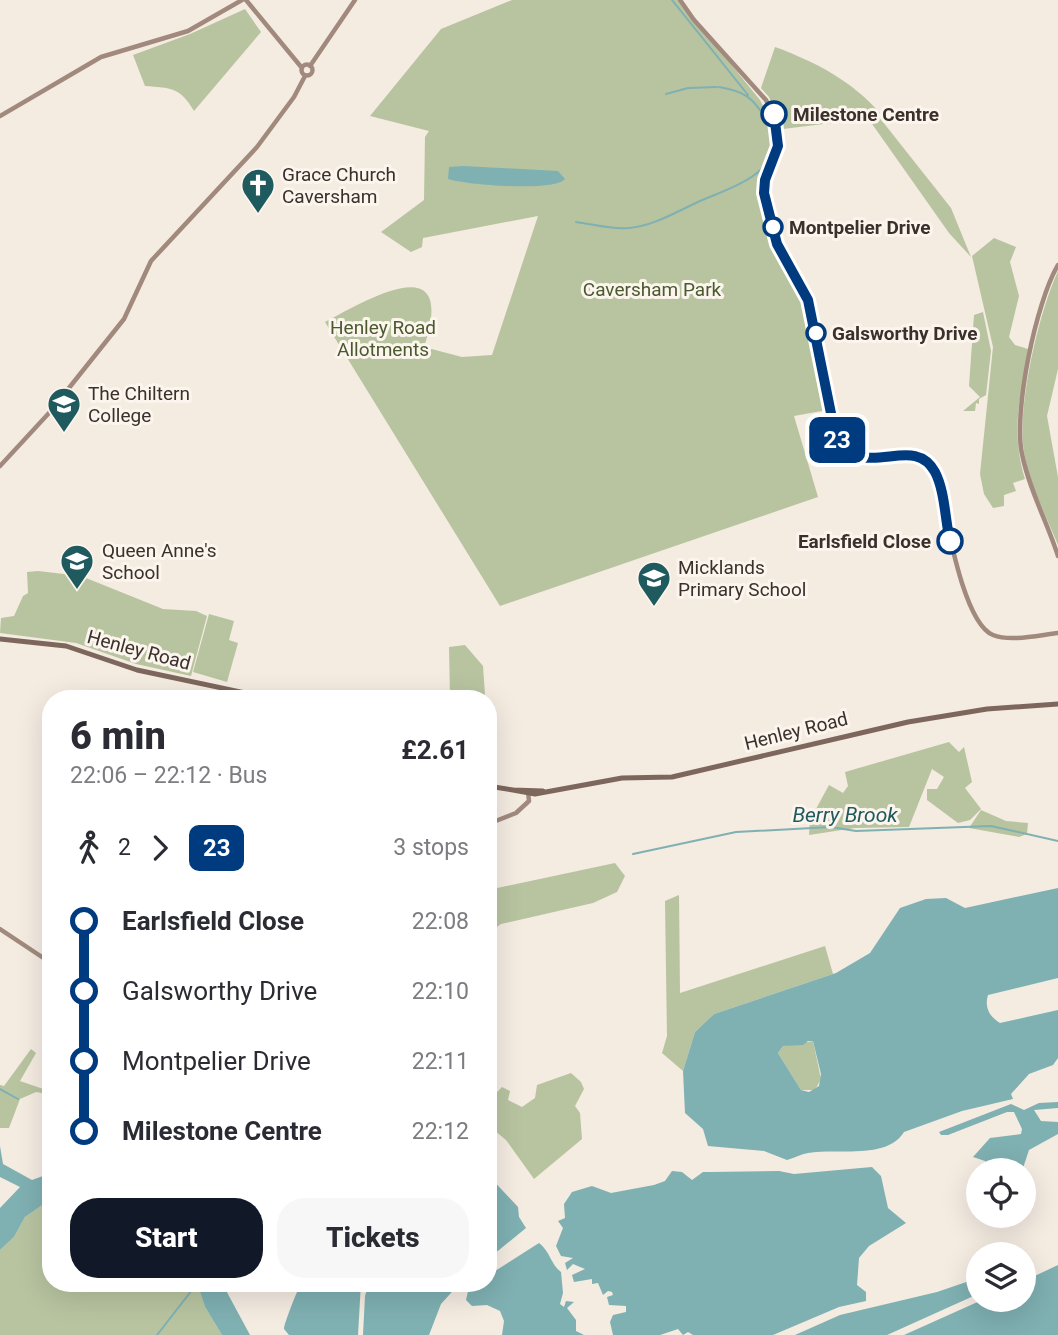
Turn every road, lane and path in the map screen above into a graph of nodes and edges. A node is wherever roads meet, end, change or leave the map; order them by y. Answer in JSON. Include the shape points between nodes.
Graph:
{"nodes":[{"id":1,"x":244,"y":0,"type":"edge"},
{"id":2,"x":355,"y":0,"type":"edge"},
{"id":3,"x":680,"y":0,"type":"edge"},
{"id":4,"x":310,"y":66,"type":"junction"},
{"id":5,"x":302,"y":68,"type":"junction"},
{"id":6,"x":305,"y":76,"type":"junction"},
{"id":7,"x":0,"y":116,"type":"edge"},
{"id":8,"x":1058,"y":265,"type":"edge"},
{"id":9,"x":0,"y":466,"type":"edge"},
{"id":10,"x":1058,"y":556,"type":"edge"},
{"id":11,"x":1058,"y":633,"type":"edge"},
{"id":12,"x":0,"y":639,"type":"edge"},
{"id":13,"x":231,"y":690,"type":"edge"},
{"id":14,"x":1058,"y":704,"type":"edge"},
{"id":15,"x":497,"y":787,"type":"edge"},
{"id":16,"x":527,"y":792,"type":"junction"},
{"id":17,"x":497,"y":820,"type":"edge"},
{"id":18,"x":0,"y":929,"type":"edge"},
{"id":19,"x":42,"y":957,"type":"edge"}],
"edges":[{"from":1,"to":5,"type":"street"},
{"from":1,"to":7,"type":"street","via":[[188,31],[101,57]]},
{"from":2,"to":4,"type":"street"},
{"from":3,"to":11,"type":"street","via":[[774,114],[778,146],[764,193],[777,244],[808,300],[837,443],[862,459],[908,454],[932,467],[961,579],[982,628],[1005,637]]},
{"from":4,"to":5,"type":"street"},
{"from":4,"to":6,"type":"street","via":[[312,73]]},
{"from":5,"to":6,"type":"street"},
{"from":6,"to":9,"type":"street","via":[[257,147],[147,267],[124,319],[57,404]]},
{"from":8,"to":10,"type":"street","via":[[1043,298],[1020,420],[1028,480]]},
{"from":12,"to":13,"type":"main road","name":"Henley Road","via":[[66,646],[137,670]]},
{"from":14,"to":16,"type":"main road","name":"Henley Road","via":[[908,722],[672,777],[622,778]]},
{"from":15,"to":16,"type":"main road"},
{"from":16,"to":17,"type":"street","via":[[524,806]]},
{"from":18,"to":19,"type":"street"}]}
